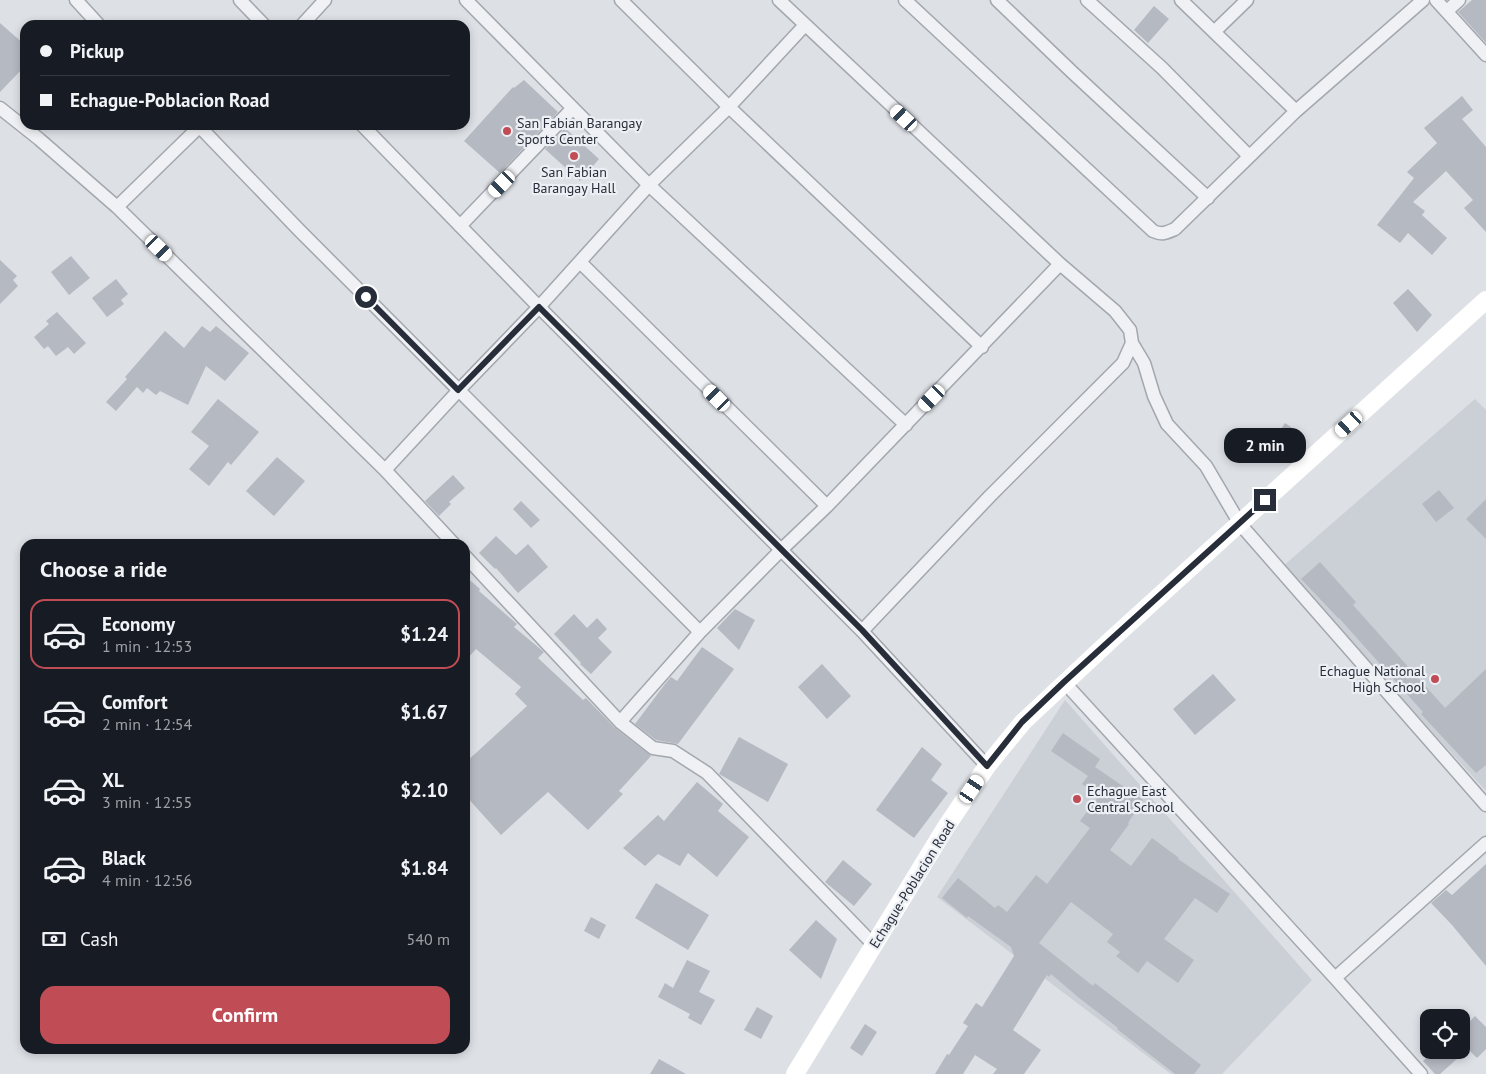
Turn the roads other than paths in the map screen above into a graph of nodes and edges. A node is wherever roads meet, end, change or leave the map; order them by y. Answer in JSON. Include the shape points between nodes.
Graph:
{"nodes":[{"id":1,"x":76,"y":0,"type":"edge"},
{"id":2,"x":240,"y":0,"type":"edge"},
{"id":3,"x":326,"y":0,"type":"edge"},
{"id":4,"x":466,"y":0,"type":"edge"},
{"id":5,"x":621,"y":0,"type":"edge"},
{"id":6,"x":779,"y":0,"type":"edge"},
{"id":7,"x":905,"y":0,"type":"edge"},
{"id":8,"x":997,"y":0,"type":"edge"},
{"id":9,"x":1087,"y":0,"type":"edge"},
{"id":10,"x":1181,"y":0,"type":"edge"},
{"id":11,"x":1248,"y":0,"type":"edge"},
{"id":12,"x":1423,"y":0,"type":"edge"},
{"id":13,"x":1436,"y":0,"type":"edge"},
{"id":14,"x":1459,"y":0,"type":"edge"},
{"id":15,"x":1447,"y":11,"type":"junction"},
{"id":16,"x":95,"y":20,"type":"edge"},
{"id":17,"x":259,"y":20,"type":"edge"},
{"id":18,"x":307,"y":20,"type":"edge"},
{"id":19,"x":805,"y":25,"type":"junction"},
{"id":20,"x":1214,"y":32,"type":"junction"},
{"id":21,"x":1486,"y":55,"type":"edge"},
{"id":22,"x":728,"y":107,"type":"junction"},
{"id":23,"x":0,"y":108,"type":"edge"},
{"id":24,"x":573,"y":108,"type":"junction"},
{"id":25,"x":1296,"y":111,"type":"junction"},
{"id":26,"x":20,"y":124,"type":"edge"},
{"id":27,"x":28,"y":130,"type":"edge"},
{"id":28,"x":194,"y":130,"type":"edge"},
{"id":29,"x":204,"y":130,"type":"edge"},
{"id":30,"x":367,"y":130,"type":"edge"},
{"id":31,"x":1249,"y":156,"type":"junction"},
{"id":32,"x":649,"y":185,"type":"junction"},
{"id":33,"x":1208,"y":198,"type":"junction"},
{"id":34,"x":117,"y":207,"type":"junction"},
{"id":35,"x":460,"y":226,"type":"junction"},
{"id":36,"x":580,"y":262,"type":"junction"},
{"id":37,"x":1060,"y":264,"type":"junction"},
{"id":38,"x":1486,"y":300,"type":"edge"},
{"id":39,"x":539,"y":307,"type":"junction"},
{"id":40,"x":1132,"y":343,"type":"junction"},
{"id":41,"x":982,"y":347,"type":"junction"},
{"id":42,"x":458,"y":390,"type":"junction"},
{"id":43,"x":906,"y":424,"type":"junction"},
{"id":44,"x":385,"y":470,"type":"junction"},
{"id":45,"x":827,"y":506,"type":"junction"},
{"id":46,"x":1240,"y":524,"type":"junction"},
{"id":47,"x":449,"y":539,"type":"edge"},
{"id":48,"x":782,"y":549,"type":"junction"},
{"id":49,"x":470,"y":561,"type":"edge"},
{"id":50,"x":862,"y":630,"type":"junction"},
{"id":51,"x":700,"y":632,"type":"junction"},
{"id":52,"x":1064,"y":682,"type":"junction"},
{"id":53,"x":620,"y":722,"type":"junction"},
{"id":54,"x":987,"y":766,"type":"junction"},
{"id":55,"x":1486,"y":805,"type":"edge"},
{"id":56,"x":1486,"y":843,"type":"edge"},
{"id":57,"x":874,"y":945,"type":"junction"},
{"id":58,"x":1335,"y":978,"type":"junction"},
{"id":59,"x":795,"y":1074,"type":"edge"},
{"id":60,"x":1421,"y":1074,"type":"edge"}],
"edges":[{"from":1,"to":16,"type":"street"},
{"from":2,"to":17,"type":"street"},
{"from":3,"to":18,"type":"street"},
{"from":4,"to":24,"type":"street"},
{"from":5,"to":22,"type":"street"},
{"from":6,"to":19,"type":"street"},
{"from":7,"to":33,"type":"street","via":[[1153,231],[1166,234]]},
{"from":8,"to":33,"type":"street"},
{"from":9,"to":31,"type":"street","via":[[1162,68]]},
{"from":10,"to":20,"type":"street"},
{"from":11,"to":20,"type":"street"},
{"from":12,"to":25,"type":"street"},
{"from":13,"to":15,"type":"street"},
{"from":14,"to":15,"type":"street"},
{"from":15,"to":21,"type":"street"},
{"from":19,"to":22,"type":"street"},
{"from":19,"to":37,"type":"street"},
{"from":20,"to":25,"type":"street"},
{"from":22,"to":32,"type":"street"},
{"from":22,"to":41,"type":"street"},
{"from":23,"to":26,"type":"street"},
{"from":24,"to":32,"type":"street"},
{"from":24,"to":35,"type":"street"},
{"from":25,"to":31,"type":"street"},
{"from":27,"to":34,"type":"street"},
{"from":28,"to":34,"type":"street"},
{"from":29,"to":42,"type":"street"},
{"from":30,"to":35,"type":"street"},
{"from":31,"to":33,"type":"street"},
{"from":32,"to":36,"type":"street"},
{"from":32,"to":43,"type":"street"},
{"from":34,"to":44,"type":"street"},
{"from":35,"to":39,"type":"street"},
{"from":36,"to":39,"type":"street"},
{"from":36,"to":45,"type":"street"},
{"from":37,"to":40,"type":"street","via":[[1115,311],[1130,330]]},
{"from":37,"to":41,"type":"street"},
{"from":38,"to":46,"type":"main road","name":"Echague-Poblacion Road"},
{"from":39,"to":42,"type":"street"},
{"from":39,"to":48,"type":"street"},
{"from":40,"to":46,"type":"street","via":[[1144,363],[1167,424],[1206,466]]},
{"from":40,"to":50,"type":"street","via":[[1123,363]]},
{"from":41,"to":43,"type":"street"},
{"from":42,"to":44,"type":"street"},
{"from":42,"to":51,"type":"street"},
{"from":43,"to":45,"type":"street"},
{"from":44,"to":47,"type":"street"},
{"from":45,"to":48,"type":"street"},
{"from":46,"to":52,"type":"main road","name":"Echague-Poblacion Road"},
{"from":46,"to":55,"type":"street"},
{"from":48,"to":50,"type":"street"},
{"from":48,"to":51,"type":"street"},
{"from":49,"to":53,"type":"street"},
{"from":50,"to":54,"type":"street"},
{"from":51,"to":53,"type":"street"},
{"from":52,"to":54,"type":"main road","name":"Echague-Poblacion Road","via":[[1022,722]]},
{"from":52,"to":58,"type":"street"},
{"from":53,"to":57,"type":"street","via":[[653,748],[673,751],[707,773]]},
{"from":54,"to":57,"type":"main road","name":"Echague-Poblacion Road"},
{"from":56,"to":58,"type":"street"},
{"from":57,"to":59,"type":"main road","name":"Echague-Poblacion Road"},
{"from":58,"to":60,"type":"street"}]}
